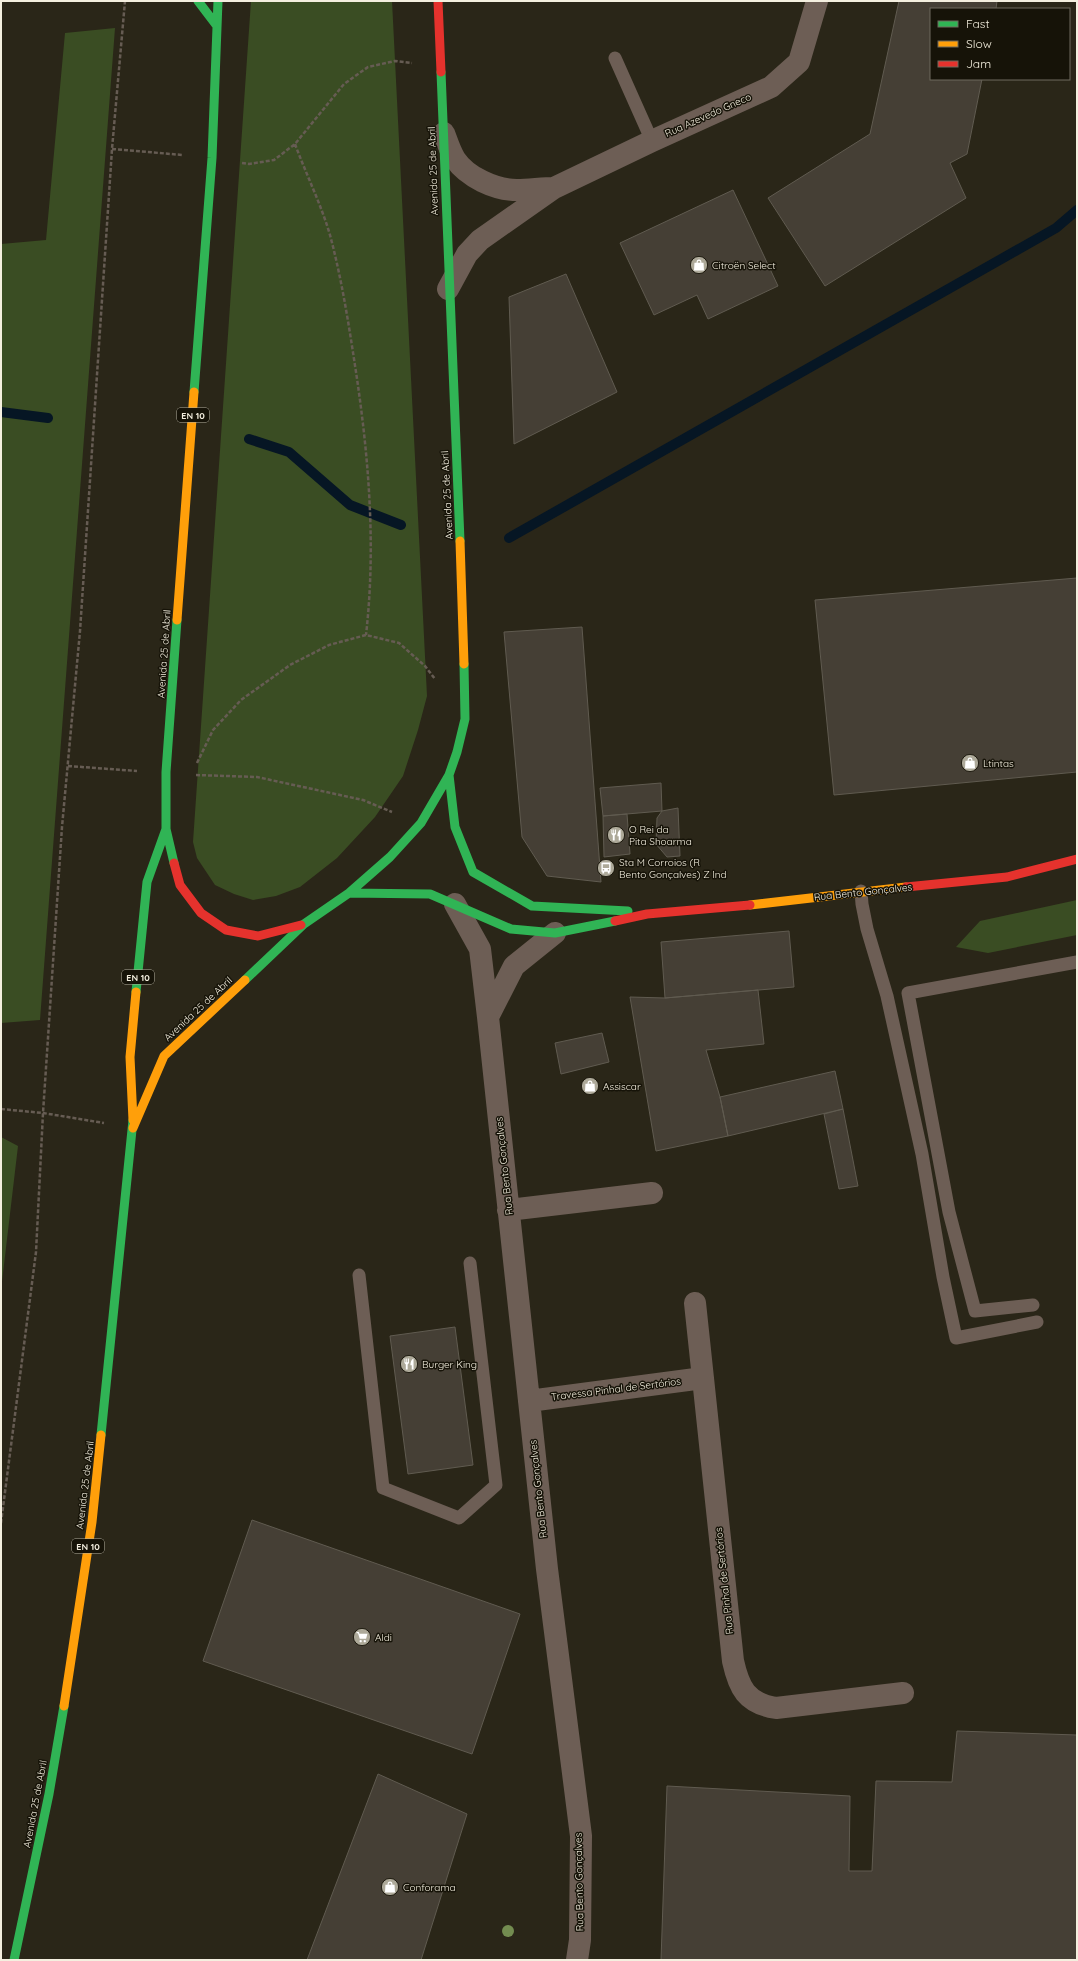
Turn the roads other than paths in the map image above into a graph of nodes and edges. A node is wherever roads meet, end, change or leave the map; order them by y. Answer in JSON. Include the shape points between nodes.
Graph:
{"nodes":[{"id":1,"x":198,"y":1,"type":"edge"},
{"id":2,"x":218,"y":1,"type":"edge"},
{"id":3,"x":438,"y":1,"type":"edge"},
{"id":4,"x":816,"y":1,"type":"edge"},
{"id":5,"x":217,"y":26,"type":"junction"},
{"id":6,"x":615,"y":58,"type":"dead end"},
{"id":7,"x":443,"y":131,"type":"junction"},
{"id":8,"x":652,"y":141,"type":"junction"},
{"id":9,"x":554,"y":188,"type":"junction"},
{"id":10,"x":448,"y":289,"type":"junction"},
{"id":11,"x":449,"y":775,"type":"junction"},
{"id":12,"x":166,"y":829,"type":"junction"},
{"id":13,"x":1077,"y":859,"type":"edge"},
{"id":14,"x":861,"y":892,"type":"junction"},
{"id":15,"x":349,"y":893,"type":"junction"},
{"id":16,"x":455,"y":904,"type":"junction"},
{"id":17,"x":647,"y":914,"type":"junction"},
{"id":18,"x":304,"y":924,"type":"junction"},
{"id":19,"x":555,"y":933,"type":"junction"},
{"id":20,"x":1077,"y":962,"type":"edge"},
{"id":21,"x":488,"y":1017,"type":"junction"},
{"id":22,"x":133,"y":1128,"type":"junction"},
{"id":23,"x":652,"y":1193,"type":"dead end"},
{"id":24,"x":508,"y":1210,"type":"junction"},
{"id":25,"x":470,"y":1264,"type":"dead end"},
{"id":26,"x":359,"y":1275,"type":"dead end"},
{"id":27,"x":695,"y":1303,"type":"dead end"},
{"id":28,"x":1033,"y":1305,"type":"dead end"},
{"id":29,"x":1037,"y":1322,"type":"dead end"},
{"id":30,"x":703,"y":1378,"type":"junction"},
{"id":31,"x":529,"y":1401,"type":"junction"},
{"id":32,"x":903,"y":1693,"type":"dead end"},
{"id":33,"x":14,"y":1960,"type":"edge"},
{"id":34,"x":577,"y":1960,"type":"edge"}],
"edges":[{"from":1,"to":5,"type":"main road"},
{"from":2,"to":5,"type":"main road","name":"Avenida 25 de Abril","number":"EN 10"},
{"from":3,"to":7,"type":"main road","name":"Avenida 25 de Abril","number":"EN 10"},
{"from":4,"to":8,"type":"street","name":"Rua Azevedo Gneco","via":[[799,62],[771,87]]},
{"from":5,"to":12,"type":"main road","name":"Avenida 25 de Abril","number":"EN 10","via":[[212,158],[166,772]]},
{"from":6,"to":8,"type":"lane"},
{"from":7,"to":9,"type":"street","name":"Rua Azevedo Gneco","via":[[454,158],[465,171],[497,187],[515,190]]},
{"from":7,"to":10,"type":"main road","name":"Avenida 25 de Abril","number":"EN 10"},
{"from":8,"to":9,"type":"street","name":"Rua Azevedo Gneco"},
{"from":9,"to":10,"type":"street","name":"Rua Azevedo Gneco","via":[[480,240],[467,254]]},
{"from":10,"to":11,"type":"main road","name":"Avenida 25 de Abril","number":"EN 10","via":[[464,628],[465,719]]},
{"from":11,"to":15,"type":"main road","name":"Avenida 25 de Abril","number":"EN 10","via":[[421,823],[390,857]]},
{"from":11,"to":17,"type":"main road","via":[[455,827],[473,872],[532,906],[610,908]]},
{"from":12,"to":18,"type":"main road","name":"Avenida 25 de Abril","number":"EN 10","via":[[180,885],[201,913],[226,930],[258,936]]},
{"from":12,"to":22,"type":"main road","name":"Avenida 25 de Abril","number":"EN 10","via":[[147,882],[130,1057]]},
{"from":13,"to":14,"type":"main road","name":"Rua Bento Gonçalves","via":[[1007,877]]},
{"from":14,"to":17,"type":"main road","name":"Rua Bento Gonçalves","via":[[745,906]]},
{"from":14,"to":29,"type":"lane","via":[[867,929],[887,996],[922,1154],[956,1338]]},
{"from":15,"to":16,"type":"main road","via":[[430,894]]},
{"from":15,"to":18,"type":"main road","name":"Avenida 25 de Abril","number":"EN 10"},
{"from":16,"to":19,"type":"main road","via":[[511,929]]},
{"from":16,"to":21,"type":"street","name":"Rua Bento Gonçalves","via":[[480,949]]},
{"from":17,"to":19,"type":"main road"},
{"from":18,"to":22,"type":"main road","name":"Avenida 25 de Abril","number":"EN 10","via":[[164,1056]]},
{"from":19,"to":21,"type":"street","via":[[514,966]]},
{"from":20,"to":28,"type":"lane","via":[[908,993],[949,1212],[975,1311]]},
{"from":21,"to":24,"type":"street","name":"Rua Bento Gonçalves"},
{"from":22,"to":33,"type":"main road","name":"Avenida 25 de Abril","number":"EN 10","via":[[106,1400],[78,1620],[49,1794]]},
{"from":23,"to":24,"type":"street"},
{"from":24,"to":31,"type":"street","name":"Rua Bento Gonçalves"},
{"from":25,"to":26,"type":"lane","via":[[496,1485],[459,1518],[384,1488]]},
{"from":27,"to":30,"type":"street","name":"Rua Pinhal de Sertórios"},
{"from":30,"to":31,"type":"street","name":"Travessa Pinhal de Sertórios"},
{"from":30,"to":32,"type":"street","name":"Rua Pinhal de Sertórios","via":[[733,1661],[737,1678],[748,1697],[761,1706],[776,1708]]},
{"from":31,"to":34,"type":"street","name":"Rua Bento Gonçalves","via":[[547,1569],[581,1836],[580,1940]]}]}
